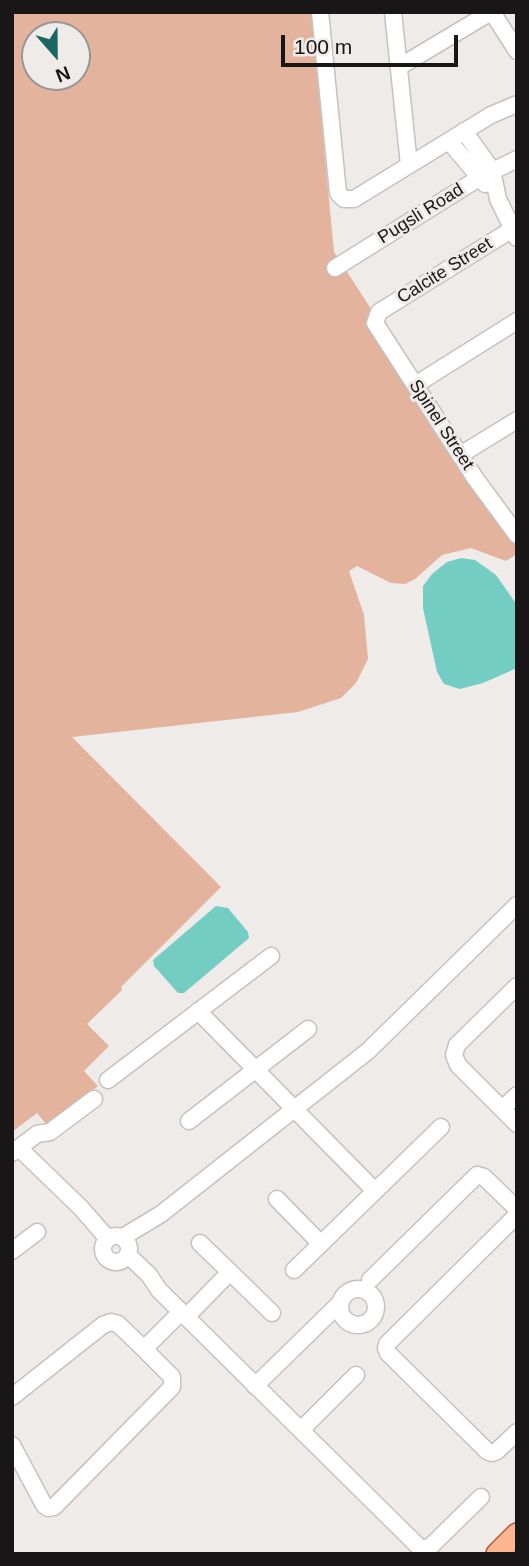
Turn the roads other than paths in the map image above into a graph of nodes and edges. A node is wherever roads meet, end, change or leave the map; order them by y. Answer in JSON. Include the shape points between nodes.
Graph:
{"nodes":[{"id":1,"x":320,"y":12,"type":"edge"},
{"id":2,"x":393,"y":12,"type":"edge"},
{"id":3,"x":492,"y":12,"type":"edge"},
{"id":4,"x":517,"y":51,"type":"edge"},
{"id":5,"x":399,"y":67,"type":"junction"},
{"id":6,"x":517,"y":104,"type":"edge"},
{"id":7,"x":464,"y":131,"type":"junction"},
{"id":8,"x":449,"y":141,"type":"junction"},
{"id":9,"x":514,"y":161,"type":"edge"},
{"id":10,"x":409,"y":165,"type":"junction"},
{"id":11,"x":486,"y":174,"type":"junction"},
{"id":12,"x":514,"y":234,"type":"edge"},
{"id":13,"x":335,"y":268,"type":"dead end"},
{"id":14,"x":379,"y":312,"type":"joint"},
{"id":15,"x":517,"y":321,"type":"edge"},
{"id":16,"x":415,"y":385,"type":"junction"},
{"id":17,"x":517,"y":420,"type":"edge"},
{"id":18,"x":460,"y":455,"type":"junction"},
{"id":19,"x":512,"y":518,"type":"edge"},
{"id":20,"x":517,"y":535,"type":"edge"},
{"id":21,"x":517,"y":905,"type":"edge"},
{"id":22,"x":271,"y":956,"type":"dead end"},
{"id":23,"x":517,"y":986,"type":"edge"},
{"id":24,"x":198,"y":1011,"type":"junction"},
{"id":25,"x":308,"y":1029,"type":"dead end"},
{"id":26,"x":255,"y":1070,"type":"junction"},
{"id":27,"x":107,"y":1080,"type":"dead end"},
{"id":28,"x":517,"y":1095,"type":"edge"},
{"id":29,"x":94,"y":1099,"type":"dead end"},
{"id":30,"x":502,"y":1109,"type":"junction"},
{"id":31,"x":294,"y":1110,"type":"junction"},
{"id":32,"x":189,"y":1121,"type":"dead end"},
{"id":33,"x":517,"y":1124,"type":"edge"},
{"id":34,"x":441,"y":1127,"type":"dead end"},
{"id":35,"x":16,"y":1150,"type":"edge"},
{"id":36,"x":375,"y":1191,"type":"junction"},
{"id":37,"x":277,"y":1199,"type":"dead end"},
{"id":38,"x":517,"y":1209,"type":"edge"},
{"id":39,"x":517,"y":1215,"type":"edge"},
{"id":40,"x":37,"y":1232,"type":"dead end"},
{"id":41,"x":200,"y":1243,"type":"dead end"},
{"id":42,"x":321,"y":1244,"type":"junction"},
{"id":43,"x":122,"y":1248,"type":"junction"},
{"id":44,"x":12,"y":1251,"type":"edge"},
{"id":45,"x":294,"y":1270,"type":"dead end"},
{"id":46,"x":230,"y":1272,"type":"junction"},
{"id":47,"x":370,"y":1280,"type":"dead end"},
{"id":48,"x":342,"y":1310,"type":"junction"},
{"id":49,"x":272,"y":1313,"type":"dead end"},
{"id":50,"x":183,"y":1314,"type":"junction"},
{"id":51,"x":371,"y":1317,"type":"junction"},
{"id":52,"x":392,"y":1339,"type":"junction"},
{"id":53,"x":144,"y":1349,"type":"junction"},
{"id":54,"x":356,"y":1375,"type":"dead end"},
{"id":55,"x":256,"y":1386,"type":"junction"},
{"id":56,"x":12,"y":1397,"type":"edge"},
{"id":57,"x":301,"y":1430,"type":"junction"},
{"id":58,"x":517,"y":1432,"type":"edge"},
{"id":59,"x":12,"y":1446,"type":"edge"},
{"id":60,"x":481,"y":1497,"type":"dead end"},
{"id":61,"x":517,"y":1534,"type":"edge"},
{"id":62,"x":497,"y":1554,"type":"edge"}],
"edges":[{"from":1,"to":10,"type":"street","via":[[338,193],[344,199],[354,199]]},
{"from":2,"to":5,"type":"street"},
{"from":3,"to":4,"type":"street"},
{"from":3,"to":5,"type":"street"},
{"from":5,"to":10,"type":"street"},
{"from":6,"to":7,"type":"street"},
{"from":7,"to":8,"type":"street"},
{"from":7,"to":11,"type":"street"},
{"from":8,"to":10,"type":"street"},
{"from":8,"to":11,"type":"street"},
{"from":9,"to":11,"type":"street","name":"Pugsli Road"},
{"from":11,"to":12,"type":"street"},
{"from":11,"to":13,"type":"street","name":"Pugsli Road"},
{"from":12,"to":14,"type":"street","name":"Calcite Street"},
{"from":14,"to":16,"type":"street","name":"Spinel Street","via":[[375,323]]},
{"from":15,"to":16,"type":"street"},
{"from":16,"to":18,"type":"street","name":"Spinel Street"},
{"from":17,"to":18,"type":"street"},
{"from":18,"to":19,"type":"street","name":"Spinel Street"},
{"from":19,"to":20,"type":"street","name":"Spinel Street"},
{"from":21,"to":31,"type":"street","via":[[380,1040]]},
{"from":22,"to":24,"type":"street"},
{"from":23,"to":30,"type":"street","via":[[454,1050],[458,1065]]},
{"from":24,"to":26,"type":"street"},
{"from":24,"to":27,"type":"street"},
{"from":25,"to":26,"type":"street"},
{"from":26,"to":31,"type":"street"},
{"from":26,"to":32,"type":"street"},
{"from":28,"to":30,"type":"street"},
{"from":29,"to":35,"type":"street","via":[[50,1132],[37,1134]]},
{"from":30,"to":33,"type":"street"},
{"from":31,"to":36,"type":"street"},
{"from":31,"to":43,"type":"street"},
{"from":34,"to":36,"type":"street"},
{"from":35,"to":43,"type":"street"},
{"from":36,"to":42,"type":"street"},
{"from":37,"to":42,"type":"street"},
{"from":38,"to":47,"type":"street","via":[[477,1175]]},
{"from":39,"to":52,"type":"street"},
{"from":40,"to":44,"type":"street"},
{"from":41,"to":46,"type":"street"},
{"from":42,"to":45,"type":"street"},
{"from":43,"to":50,"type":"street"},
{"from":46,"to":49,"type":"street"},
{"from":46,"to":50,"type":"street"},
{"from":48,"to":51,"type":"street","via":[[351,1324]]},
{"from":48,"to":51,"type":"street","via":[[348,1291],[362,1289],[373,1298]]},
{"from":48,"to":55,"type":"street","via":[[324,1318]]},
{"from":50,"to":53,"type":"street"},
{"from":50,"to":55,"type":"street"},
{"from":51,"to":52,"type":"street"},
{"from":52,"to":58,"type":"street","via":[[388,1353],[487,1451],[497,1451]]},
{"from":53,"to":56,"type":"street","via":[[118,1324],[107,1323]]},
{"from":53,"to":59,"type":"street","via":[[172,1377],[172,1388],[54,1507],[44,1506]]},
{"from":54,"to":57,"type":"street"},
{"from":55,"to":57,"type":"street"},
{"from":57,"to":60,"type":"street","via":[[419,1548],[431,1546]]},
{"from":61,"to":62,"type":"main road"}]}
